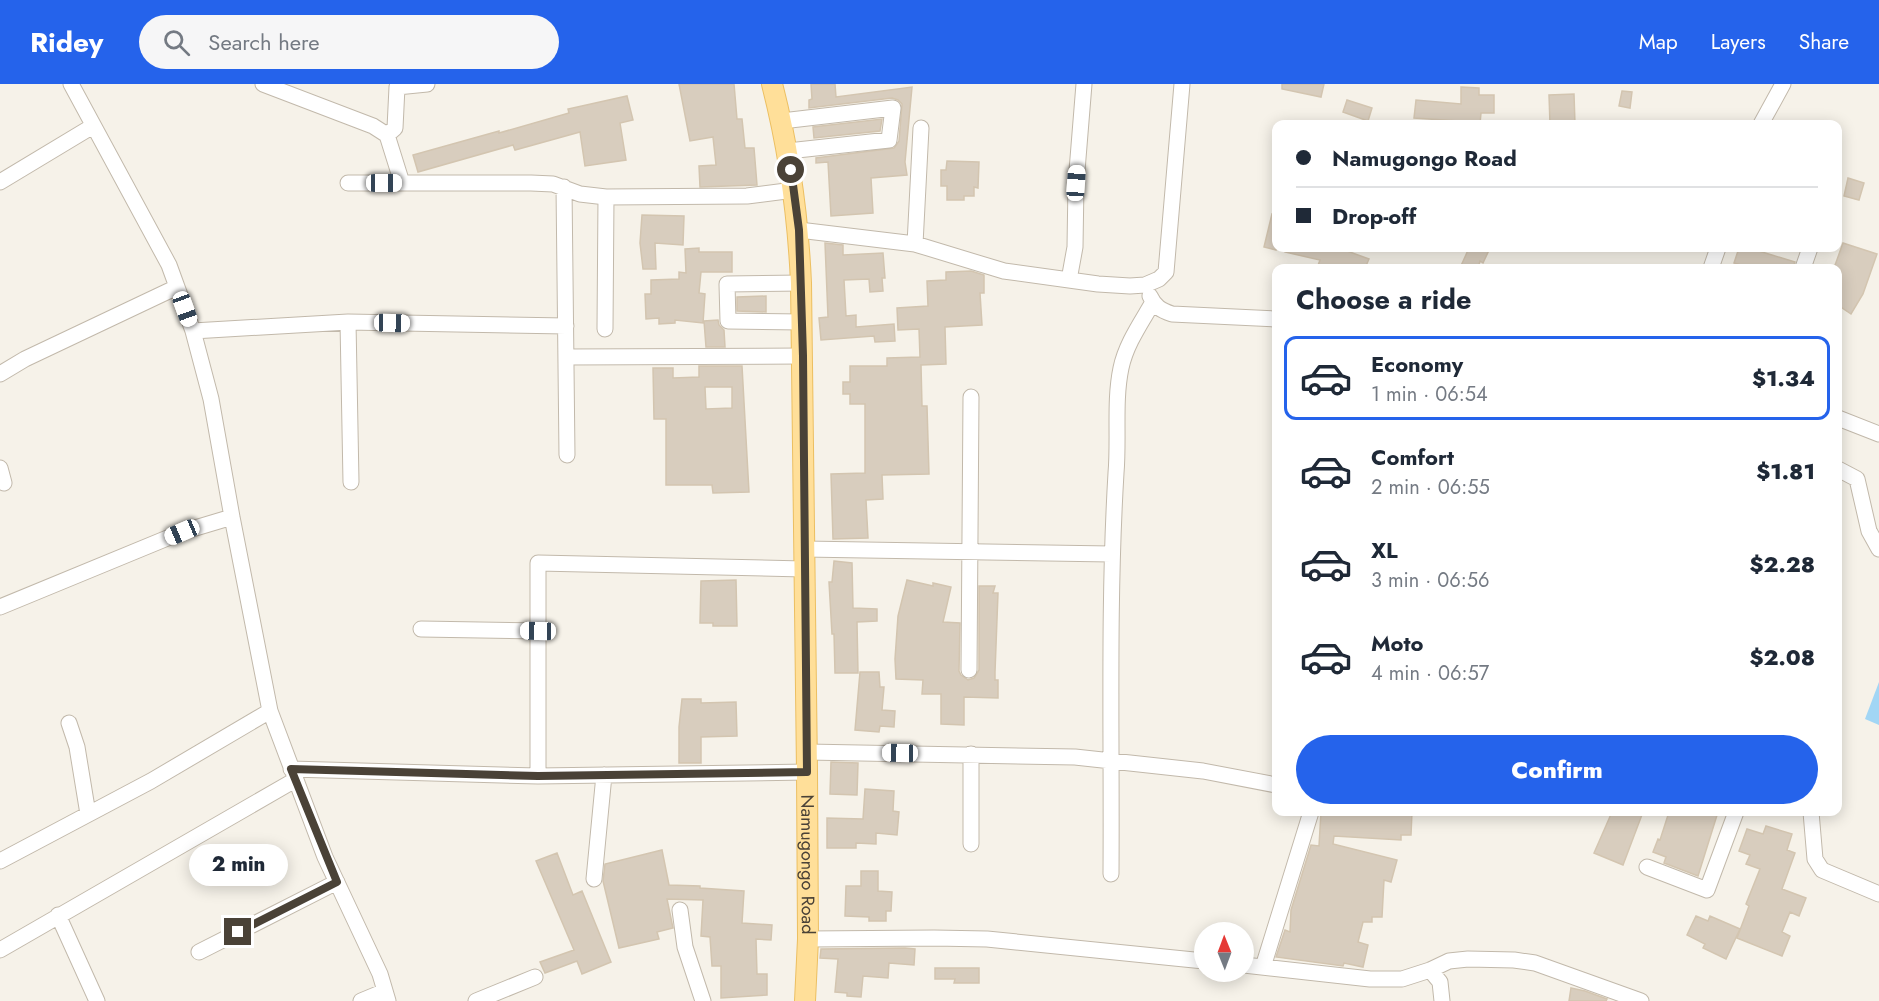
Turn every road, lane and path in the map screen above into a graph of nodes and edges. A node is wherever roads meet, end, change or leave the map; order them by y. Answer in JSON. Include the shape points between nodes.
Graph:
{"nodes":[{"id":1,"x":70,"y":84,"type":"edge"},
{"id":2,"x":263,"y":84,"type":"edge"},
{"id":3,"x":427,"y":84,"type":"edge"},
{"id":4,"x":772,"y":84,"type":"edge"},
{"id":5,"x":1084,"y":84,"type":"edge"},
{"id":6,"x":1182,"y":84,"type":"edge"},
{"id":7,"x":1783,"y":84,"type":"edge"},
{"id":8,"x":1763,"y":120,"type":"edge"},
{"id":9,"x":782,"y":121,"type":"junction"},
{"id":10,"x":93,"y":126,"type":"junction"},
{"id":11,"x":921,"y":128,"type":"dead end"},
{"id":12,"x":387,"y":135,"type":"junction"},
{"id":13,"x":788,"y":151,"type":"junction"},
{"id":14,"x":0,"y":182,"type":"edge"},
{"id":15,"x":348,"y":183,"type":"dead end"},
{"id":16,"x":402,"y":183,"type":"junction"},
{"id":17,"x":564,"y":188,"type":"junction"},
{"id":18,"x":794,"y":190,"type":"junction"},
{"id":19,"x":606,"y":197,"type":"junction"},
{"id":20,"x":799,"y":230,"type":"junction"},
{"id":21,"x":915,"y":243,"type":"junction"},
{"id":22,"x":1070,"y":280,"type":"junction"},
{"id":23,"x":801,"y":283,"type":"junction"},
{"id":24,"x":1145,"y":285,"type":"junction"},
{"id":25,"x":177,"y":287,"type":"junction"},
{"id":26,"x":1153,"y":302,"type":"junction"},
{"id":27,"x":1272,"y":319,"type":"edge"},
{"id":28,"x":348,"y":322,"type":"junction"},
{"id":29,"x":802,"y":322,"type":"junction"},
{"id":30,"x":566,"y":326,"type":"junction"},
{"id":31,"x":605,"y":329,"type":"dead end"},
{"id":32,"x":193,"y":331,"type":"junction"},
{"id":33,"x":803,"y":356,"type":"junction"},
{"id":34,"x":566,"y":357,"type":"junction"},
{"id":35,"x":0,"y":374,"type":"edge"},
{"id":36,"x":971,"y":397,"type":"dead end"},
{"id":37,"x":1842,"y":420,"type":"edge"},
{"id":38,"x":1879,"y":434,"type":"edge"},
{"id":39,"x":567,"y":455,"type":"dead end"},
{"id":40,"x":1842,"y":471,"type":"edge"},
{"id":41,"x":351,"y":482,"type":"dead end"},
{"id":42,"x":232,"y":517,"type":"junction"},
{"id":43,"x":804,"y":549,"type":"junction"},
{"id":44,"x":1879,"y":549,"type":"edge"},
{"id":45,"x":969,"y":552,"type":"junction"},
{"id":46,"x":1111,"y":554,"type":"junction"},
{"id":47,"x":804,"y":569,"type":"junction"},
{"id":48,"x":0,"y":607,"type":"edge"},
{"id":49,"x":422,"y":629,"type":"dead end"},
{"id":50,"x":538,"y":631,"type":"junction"},
{"id":51,"x":969,"y":670,"type":"dead end"},
{"id":52,"x":270,"y":711,"type":"junction"},
{"id":53,"x":69,"y":723,"type":"dead end"},
{"id":54,"x":807,"y":752,"type":"junction"},
{"id":55,"x":971,"y":754,"type":"junction"},
{"id":56,"x":1111,"y":761,"type":"junction"},
{"id":57,"x":807,"y":772,"type":"junction"},
{"id":58,"x":293,"y":774,"type":"junction"},
{"id":59,"x":604,"y":775,"type":"junction"},
{"id":60,"x":538,"y":776,"type":"junction"},
{"id":61,"x":1272,"y":784,"type":"edge"},
{"id":62,"x":88,"y":814,"type":"junction"},
{"id":63,"x":1310,"y":816,"type":"edge"},
{"id":64,"x":1735,"y":816,"type":"edge"},
{"id":65,"x":1811,"y":816,"type":"edge"},
{"id":66,"x":971,"y":844,"type":"dead end"},
{"id":67,"x":0,"y":861,"type":"edge"},
{"id":68,"x":1647,"y":867,"type":"dead end"},
{"id":69,"x":1110,"y":874,"type":"dead end"},
{"id":70,"x":594,"y":879,"type":"dead end"},
{"id":71,"x":337,"y":882,"type":"junction"},
{"id":72,"x":1879,"y":894,"type":"edge"},
{"id":73,"x":680,"y":910,"type":"dead end"},
{"id":74,"x":58,"y":915,"type":"junction"},
{"id":75,"x":808,"y":939,"type":"junction"},
{"id":76,"x":0,"y":950,"type":"edge"},
{"id":77,"x":198,"y":952,"type":"dead end"},
{"id":78,"x":1194,"y":960,"type":"edge"},
{"id":79,"x":1254,"y":966,"type":"edge"},
{"id":80,"x":1263,"y":967,"type":"junction"},
{"id":81,"x":1430,"y":970,"type":"junction"},
{"id":82,"x":535,"y":977,"type":"dead end"},
{"id":83,"x":387,"y":996,"type":"edge"},
{"id":84,"x":97,"y":1001,"type":"edge"},
{"id":85,"x":361,"y":1001,"type":"edge"},
{"id":86,"x":476,"y":1001,"type":"edge"},
{"id":87,"x":703,"y":1001,"type":"edge"},
{"id":88,"x":805,"y":1001,"type":"edge"},
{"id":89,"x":1442,"y":1001,"type":"edge"},
{"id":90,"x":1641,"y":1001,"type":"edge"}],
"edges":[{"from":1,"to":10,"type":"street"},
{"from":2,"to":12,"type":"street"},
{"from":3,"to":12,"type":"street","via":[[397,87],[395,128]]},
{"from":4,"to":9,"type":"main road","name":"Namugongo Road"},
{"from":5,"to":22,"type":"street"},
{"from":6,"to":24,"type":"street","via":[[1168,265],[1159,279]]},
{"from":7,"to":8,"type":"street"},
{"from":9,"to":13,"type":"main road","name":"Namugongo Road"},
{"from":9,"to":13,"type":"street","via":[[893,108],[889,140]]},
{"from":10,"to":14,"type":"street"},
{"from":10,"to":25,"type":"street","via":[[169,265]]},
{"from":11,"to":21,"type":"street"},
{"from":12,"to":16,"type":"street"},
{"from":13,"to":18,"type":"main road","name":"Namugongo Road"},
{"from":15,"to":16,"type":"street"},
{"from":16,"to":17,"type":"street","via":[[531,183]]},
{"from":17,"to":19,"type":"street"},
{"from":17,"to":30,"type":"street"},
{"from":18,"to":19,"type":"street","via":[[747,196]]},
{"from":18,"to":20,"type":"main road","name":"Namugongo Road"},
{"from":19,"to":31,"type":"street"},
{"from":20,"to":21,"type":"street"},
{"from":20,"to":23,"type":"main road","name":"Namugongo Road"},
{"from":21,"to":22,"type":"street","via":[[1004,271]]},
{"from":22,"to":24,"type":"street"},
{"from":23,"to":29,"type":"main road","name":"Namugongo Road"},
{"from":23,"to":29,"type":"street","via":[[727,284],[728,321]]},
{"from":24,"to":26,"type":"street"},
{"from":25,"to":32,"type":"street"},
{"from":25,"to":35,"type":"street"},
{"from":26,"to":27,"type":"street","via":[[1160,310],[1172,314]]},
{"from":26,"to":46,"type":"street","via":[[1121,367]]},
{"from":28,"to":30,"type":"street"},
{"from":28,"to":32,"type":"street"},
{"from":28,"to":41,"type":"street"},
{"from":29,"to":33,"type":"main road","name":"Namugongo Road"},
{"from":30,"to":34,"type":"street"},
{"from":32,"to":42,"type":"street","via":[[211,399]]},
{"from":33,"to":34,"type":"street"},
{"from":33,"to":43,"type":"main road","name":"Namugongo Road"},
{"from":34,"to":39,"type":"street"},
{"from":36,"to":45,"type":"street"},
{"from":37,"to":38,"type":"street"},
{"from":40,"to":44,"type":"street","via":[[1857,479],[1869,531]]},
{"from":42,"to":48,"type":"street","via":[[182,532]]},
{"from":42,"to":52,"type":"street"},
{"from":43,"to":45,"type":"street"},
{"from":43,"to":47,"type":"main road","name":"Namugongo Road"},
{"from":45,"to":46,"type":"street"},
{"from":45,"to":51,"type":"street"},
{"from":46,"to":56,"type":"street"},
{"from":47,"to":50,"type":"street","via":[[538,563]]},
{"from":47,"to":54,"type":"main road","name":"Namugongo Road"},
{"from":49,"to":50,"type":"street"},
{"from":50,"to":60,"type":"street"},
{"from":52,"to":58,"type":"street"},
{"from":52,"to":62,"type":"street"},
{"from":53,"to":62,"type":"street"},
{"from":54,"to":55,"type":"street"},
{"from":54,"to":57,"type":"main road","name":"Namugongo Road"},
{"from":55,"to":56,"type":"street"},
{"from":55,"to":66,"type":"street"},
{"from":56,"to":61,"type":"street","via":[[1203,771]]},
{"from":56,"to":69,"type":"street"},
{"from":57,"to":59,"type":"street"},
{"from":57,"to":75,"type":"main road","name":"Namugongo Road"},
{"from":58,"to":60,"type":"street"},
{"from":58,"to":71,"type":"street"},
{"from":58,"to":74,"type":"street"},
{"from":59,"to":60,"type":"street"},
{"from":59,"to":70,"type":"street"},
{"from":62,"to":67,"type":"street"},
{"from":63,"to":80,"type":"street"},
{"from":64,"to":68,"type":"street","via":[[1707,890]]},
{"from":65,"to":72,"type":"street","via":[[1815,859],[1822,870]]},
{"from":71,"to":77,"type":"street"},
{"from":71,"to":83,"type":"street"},
{"from":73,"to":87,"type":"street","via":[[685,947]]},
{"from":74,"to":76,"type":"street"},
{"from":74,"to":84,"type":"street"},
{"from":75,"to":78,"type":"street","via":[[987,939]]},
{"from":75,"to":88,"type":"main road","name":"Namugongo Road"},
{"from":79,"to":80,"type":"street"},
{"from":80,"to":81,"type":"street","via":[[1370,979],[1402,979]]},
{"from":81,"to":89,"type":"street","via":[[1440,982]]},
{"from":81,"to":90,"type":"street","via":[[1449,961],[1468,959],[1535,963]]},
{"from":82,"to":86,"type":"street"},
{"from":83,"to":85,"type":"street"}]}
